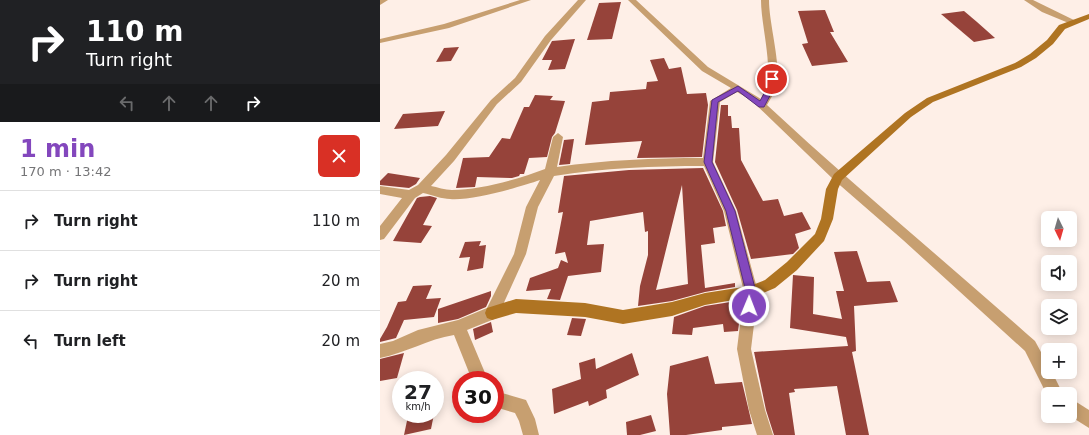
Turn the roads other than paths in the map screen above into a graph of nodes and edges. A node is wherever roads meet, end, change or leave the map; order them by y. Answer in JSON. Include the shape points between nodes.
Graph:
{"nodes":[{"id":1,"x":384,"y":0,"type":"edge"},
{"id":2,"x":527,"y":0,"type":"edge"},
{"id":3,"x":582,"y":0,"type":"edge"},
{"id":4,"x":632,"y":0,"type":"edge"},
{"id":5,"x":765,"y":0,"type":"edge"},
{"id":6,"x":1028,"y":0,"type":"edge"},
{"id":7,"x":380,"y":3,"type":"edge"},
{"id":8,"x":1089,"y":16,"type":"edge"},
{"id":9,"x":1074,"y":22,"type":"junction"},
{"id":10,"x":380,"y":41,"type":"edge"},
{"id":11,"x":738,"y":88,"type":"junction"},
{"id":12,"x":762,"y":105,"type":"junction"},
{"id":13,"x":558,"y":137,"type":"dead end"},
{"id":14,"x":708,"y":162,"type":"junction"},
{"id":15,"x":550,"y":172,"type":"junction"},
{"id":16,"x":838,"y":177,"type":"junction"},
{"id":17,"x":422,"y":188,"type":"junction"},
{"id":18,"x":380,"y":190,"type":"edge"},
{"id":19,"x":412,"y":195,"type":"junction"},
{"id":20,"x":380,"y":235,"type":"edge"},
{"id":21,"x":751,"y":292,"type":"junction"},
{"id":22,"x":492,"y":312,"type":"junction"},
{"id":23,"x":458,"y":327,"type":"junction"},
{"id":24,"x":380,"y":351,"type":"edge"},
{"id":25,"x":476,"y":371,"type":"edge"},
{"id":26,"x":1051,"y":387,"type":"edge"},
{"id":27,"x":504,"y":402,"type":"edge"},
{"id":28,"x":1077,"y":411,"type":"edge"},
{"id":29,"x":1089,"y":420,"type":"edge"},
{"id":30,"x":531,"y":435,"type":"edge"},
{"id":31,"x":765,"y":435,"type":"edge"}],
"edges":[{"from":1,"to":7,"type":"street"},
{"from":2,"to":10,"type":"street","via":[[446,26]]},
{"from":3,"to":17,"type":"street","via":[[548,38],[518,80],[494,102],[450,158]]},
{"from":4,"to":11,"type":"street","via":[[706,69]]},
{"from":5,"to":12,"type":"street","via":[[773,69],[771,88]]},
{"from":6,"to":9,"type":"street"},
{"from":8,"to":9,"type":"street"},
{"from":9,"to":16,"type":"street","via":[[1062,27],[1050,42],[1018,65],[930,100],[908,115]]},
{"from":11,"to":12,"type":"street"},
{"from":11,"to":14,"type":"street","via":[[715,101]]},
{"from":12,"to":16,"type":"street"},
{"from":13,"to":15,"type":"street"},
{"from":14,"to":15,"type":"street","via":[[653,162]]},
{"from":14,"to":21,"type":"street","via":[[730,211]]},
{"from":15,"to":17,"type":"street","via":[[525,181],[466,194],[450,195]]},
{"from":15,"to":22,"type":"street","via":[[532,207],[520,254]]},
{"from":16,"to":21,"type":"street","via":[[832,189],[827,219],[820,237],[770,284]]},
{"from":16,"to":26,"type":"street","via":[[1030,346]]},
{"from":17,"to":19,"type":"street"},
{"from":18,"to":19,"type":"street"},
{"from":19,"to":20,"type":"street"},
{"from":21,"to":22,"type":"street","via":[[623,317],[585,310],[516,306]]},
{"from":21,"to":31,"type":"street","via":[[744,349]]},
{"from":22,"to":23,"type":"street"},
{"from":23,"to":24,"type":"street","via":[[418,337],[394,348]]},
{"from":23,"to":25,"type":"street"},
{"from":27,"to":30,"type":"street","via":[[520,406]]},
{"from":28,"to":29,"type":"street"}]}
